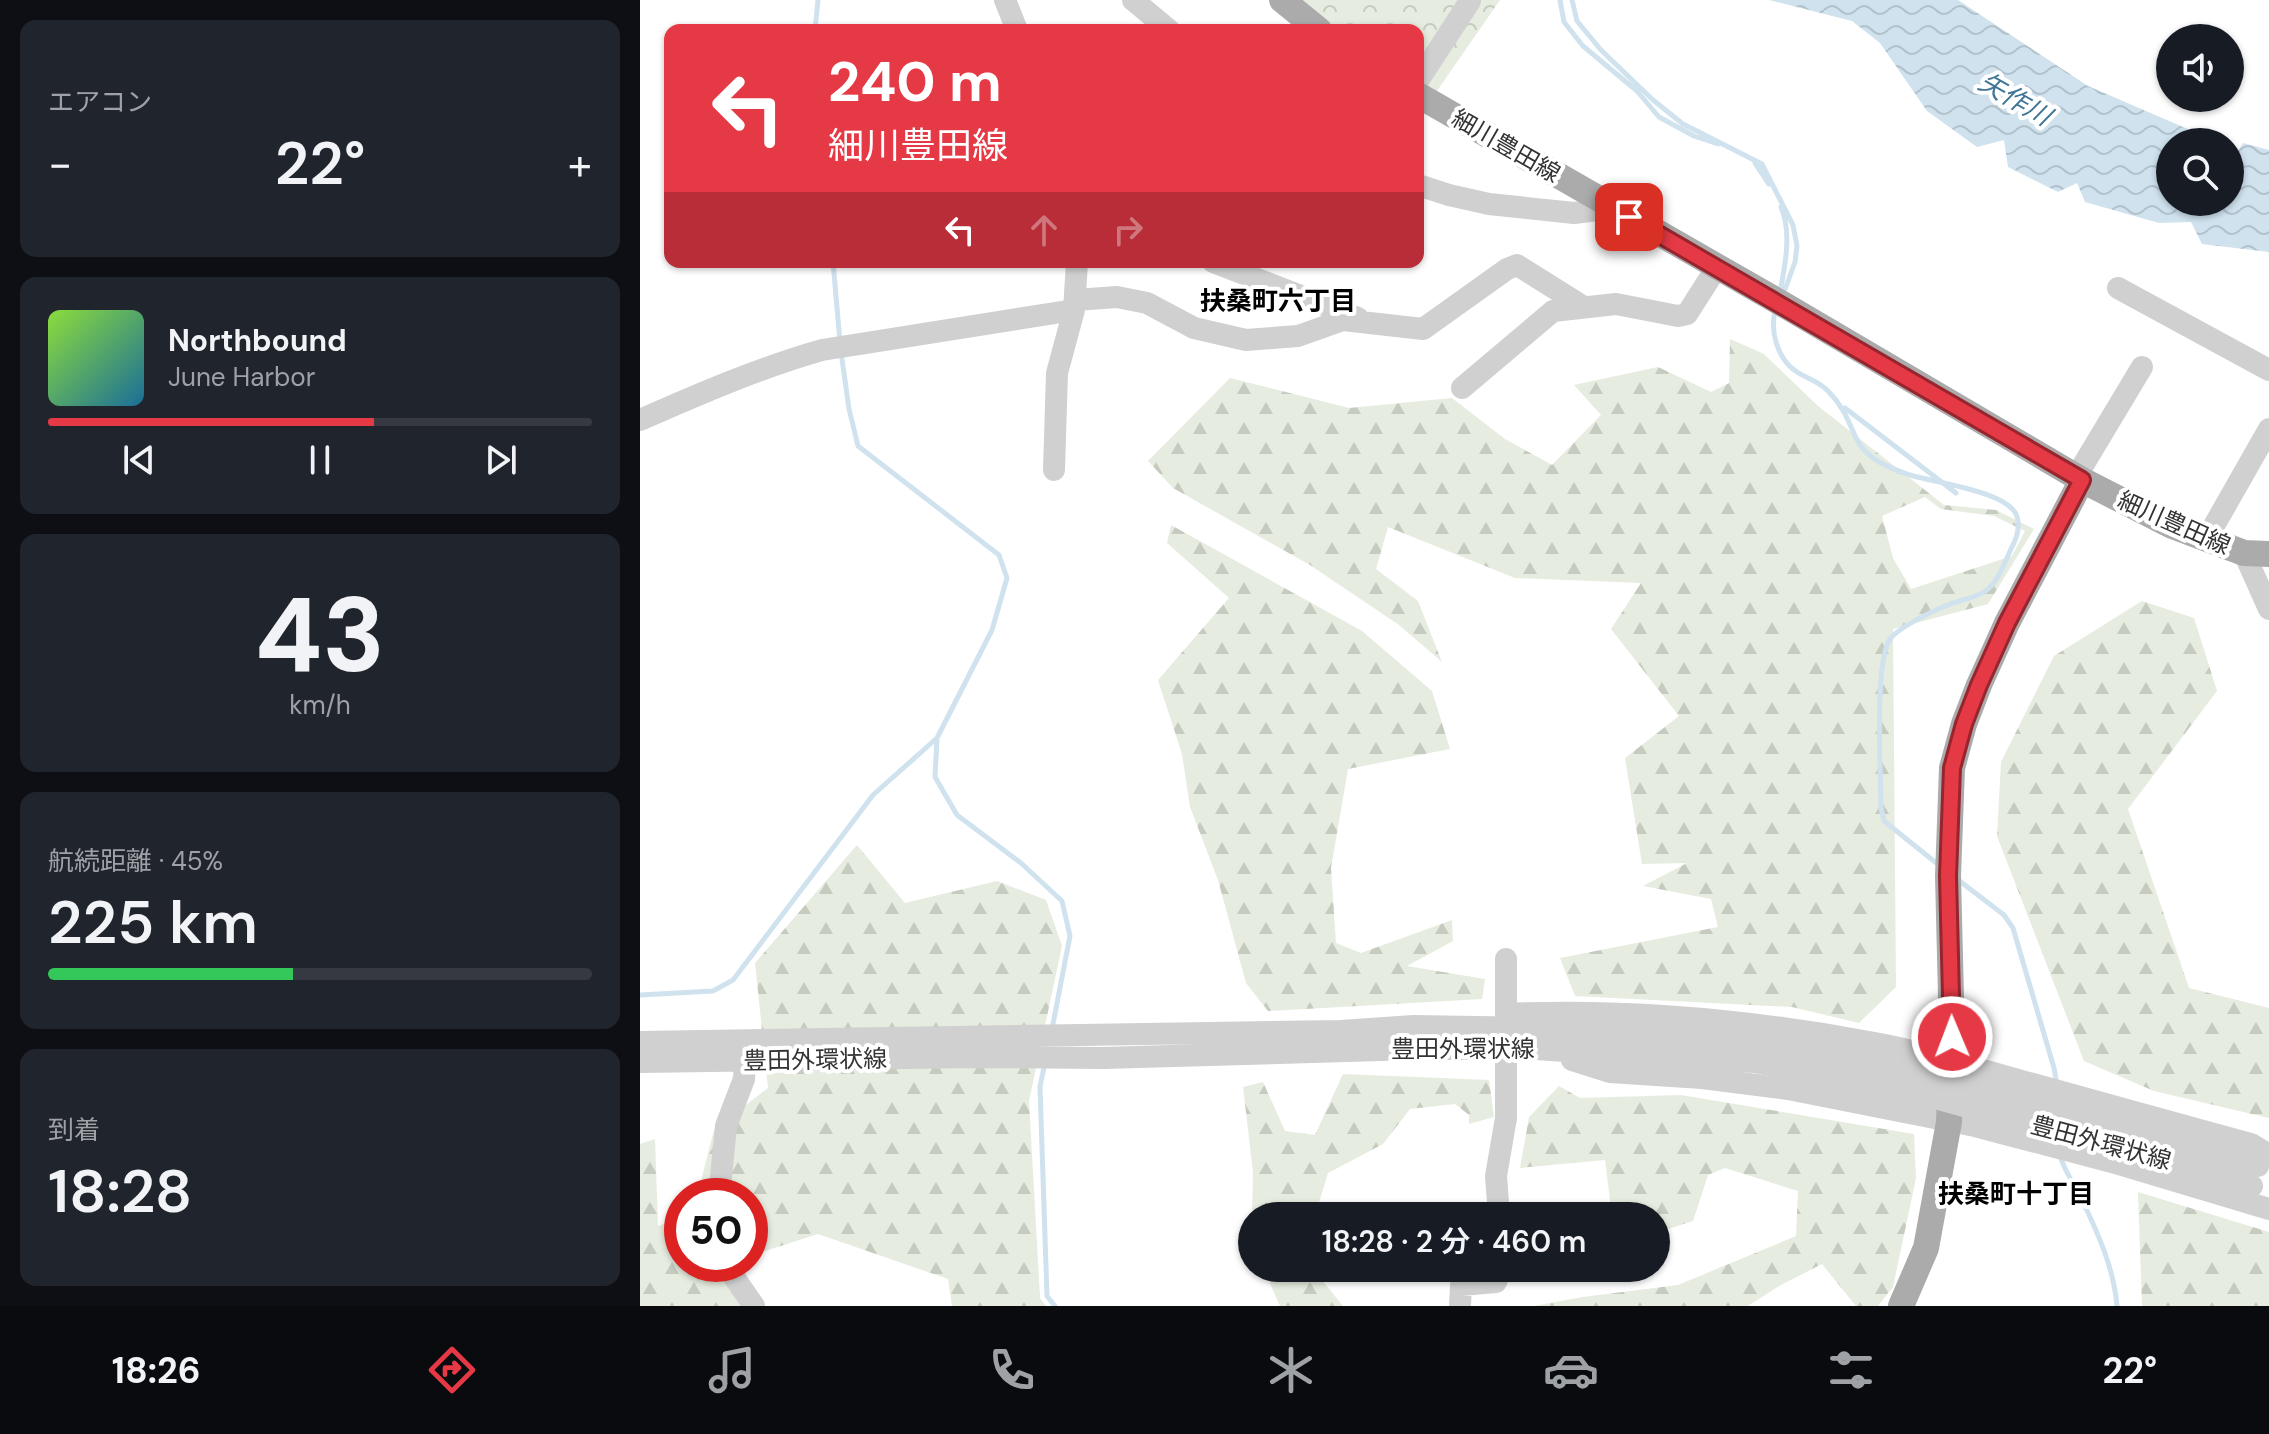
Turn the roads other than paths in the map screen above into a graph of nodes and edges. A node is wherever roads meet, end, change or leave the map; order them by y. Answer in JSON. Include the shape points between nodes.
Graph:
{"nodes":[{"id":1,"x":1005,"y":0,"type":"edge"},
{"id":2,"x":1133,"y":0,"type":"edge"},
{"id":3,"x":1282,"y":0,"type":"edge"},
{"id":4,"x":1470,"y":1,"type":"edge"},
{"id":5,"x":1015,"y":24,"type":"edge"},
{"id":6,"x":1162,"y":24,"type":"edge"},
{"id":7,"x":1312,"y":24,"type":"edge"},
{"id":8,"x":1424,"y":72,"type":"edge"},
{"id":9,"x":1424,"y":98,"type":"edge"},
{"id":10,"x":1424,"y":187,"type":"edge"},
{"id":11,"x":1613,"y":208,"type":"junction"},
{"id":12,"x":1717,"y":267,"type":"junction"},
{"id":13,"x":1077,"y":268,"type":"edge"},
{"id":14,"x":1229,"y":268,"type":"edge"},
{"id":15,"x":2118,"y":288,"type":"dead end"},
{"id":16,"x":1075,"y":305,"type":"junction"},
{"id":17,"x":1584,"y":307,"type":"junction"},
{"id":18,"x":1375,"y":324,"type":"junction"},
{"id":19,"x":2142,"y":367,"type":"dead end"},
{"id":20,"x":2269,"y":370,"type":"edge"},
{"id":21,"x":1462,"y":388,"type":"dead end"},
{"id":22,"x":640,"y":420,"type":"edge"},
{"id":23,"x":2269,"y":429,"type":"edge"},
{"id":24,"x":1054,"y":470,"type":"dead end"},
{"id":25,"x":2079,"y":479,"type":"junction"},
{"id":26,"x":2207,"y":538,"type":"junction"},
{"id":27,"x":2256,"y":554,"type":"edge"},
{"id":28,"x":2269,"y":609,"type":"edge"},
{"id":29,"x":1506,"y":959,"type":"dead end"},
{"id":30,"x":1413,"y":1026,"type":"junction"},
{"id":31,"x":1536,"y":1038,"type":"junction"},
{"id":32,"x":640,"y":1042,"type":"edge"},
{"id":33,"x":1266,"y":1042,"type":"junction"},
{"id":34,"x":970,"y":1046,"type":"junction"},
{"id":35,"x":1950,"y":1061,"type":"junction"},
{"id":36,"x":640,"y":1062,"type":"edge"},
{"id":37,"x":745,"y":1062,"type":"junction"},
{"id":38,"x":1949,"y":1122,"type":"junction"},
{"id":39,"x":2263,"y":1173,"type":"edge"},
{"id":40,"x":721,"y":1178,"type":"edge"},
{"id":41,"x":1498,"y":1202,"type":"edge"},
{"id":42,"x":2269,"y":1209,"type":"edge"},
{"id":43,"x":737,"y":1282,"type":"edge"},
{"id":44,"x":1496,"y":1282,"type":"edge"},
{"id":45,"x":754,"y":1306,"type":"edge"},
{"id":46,"x":1460,"y":1306,"type":"edge"},
{"id":47,"x":1901,"y":1306,"type":"edge"}],
"edges":[{"from":1,"to":5,"type":"street"},
{"from":2,"to":6,"type":"street"},
{"from":3,"to":7,"type":"main road"},
{"from":4,"to":8,"type":"street"},
{"from":9,"to":11,"type":"main road","name":"細川豊田線"},
{"from":10,"to":11,"type":"street","via":[[1489,204],[1574,213]]},
{"from":11,"to":12,"type":"main road","name":"細川豊田線"},
{"from":12,"to":17,"type":"street","via":[[1687,314],[1664,315],[1616,304]]},
{"from":12,"to":25,"type":"main road","name":"細川豊田線"},
{"from":13,"to":16,"type":"street"},
{"from":14,"to":18,"type":"street"},
{"from":15,"to":20,"type":"street"},
{"from":16,"to":18,"type":"street","via":[[1117,297],[1147,303],[1194,328],[1246,340],[1298,336],[1343,320]]},
{"from":16,"to":22,"type":"street","via":[[828,349]]},
{"from":16,"to":24,"type":"street","via":[[1057,373]]},
{"from":17,"to":18,"type":"street","via":[[1517,265],[1423,329]]},
{"from":17,"to":21,"type":"street","via":[[1553,311]]},
{"from":19,"to":25,"type":"street"},
{"from":23,"to":26,"type":"street"},
{"from":25,"to":26,"type":"main road","name":"細川豊田線"},
{"from":25,"to":35,"type":"main road","via":[[1979,685],[1952,768]]},
{"from":26,"to":27,"type":"main road","name":"細川豊田線"},
{"from":27,"to":28,"type":"street"},
{"from":29,"to":41,"type":"street","bridge":true,"via":[[1506,1118],[1496,1176]]},
{"from":30,"to":31,"type":"street","name":"豊田外環状線"},
{"from":30,"to":33,"type":"street","name":"豊田外環状線"},
{"from":30,"to":35,"type":"street","via":[[1486,1015],[1645,1016],[1764,1025]]},
{"from":31,"to":33,"type":"street","name":"豊田外環状線"},
{"from":31,"to":38,"type":"street","via":[[1610,1072],[1788,1089]]},
{"from":31,"to":39,"type":"street","name":"豊田外環状線","bridge":true,"via":[[1610,1054],[1754,1062]]},
{"from":31,"to":39,"type":"street","name":"豊田外環状線","bridge":true,"via":[[1707,1040],[1843,1058],[2031,1104]]},
{"from":32,"to":34,"type":"street","name":"豊田外環状線"},
{"from":33,"to":34,"type":"street","name":"豊田外環状線"},
{"from":34,"to":37,"type":"street","name":"豊田外環状線"},
{"from":35,"to":38,"type":"main road"},
{"from":35,"to":39,"type":"street","via":[[2251,1144]]},
{"from":36,"to":37,"type":"street","name":"豊田外環状線"},
{"from":37,"to":40,"type":"street","via":[[726,1126]]},
{"from":38,"to":42,"type":"street","via":[[2112,1162]]},
{"from":38,"to":47,"type":"main road","via":[[1926,1248]]},
{"from":43,"to":45,"type":"street"},
{"from":44,"to":46,"type":"street","via":[[1461,1285]]}]}
